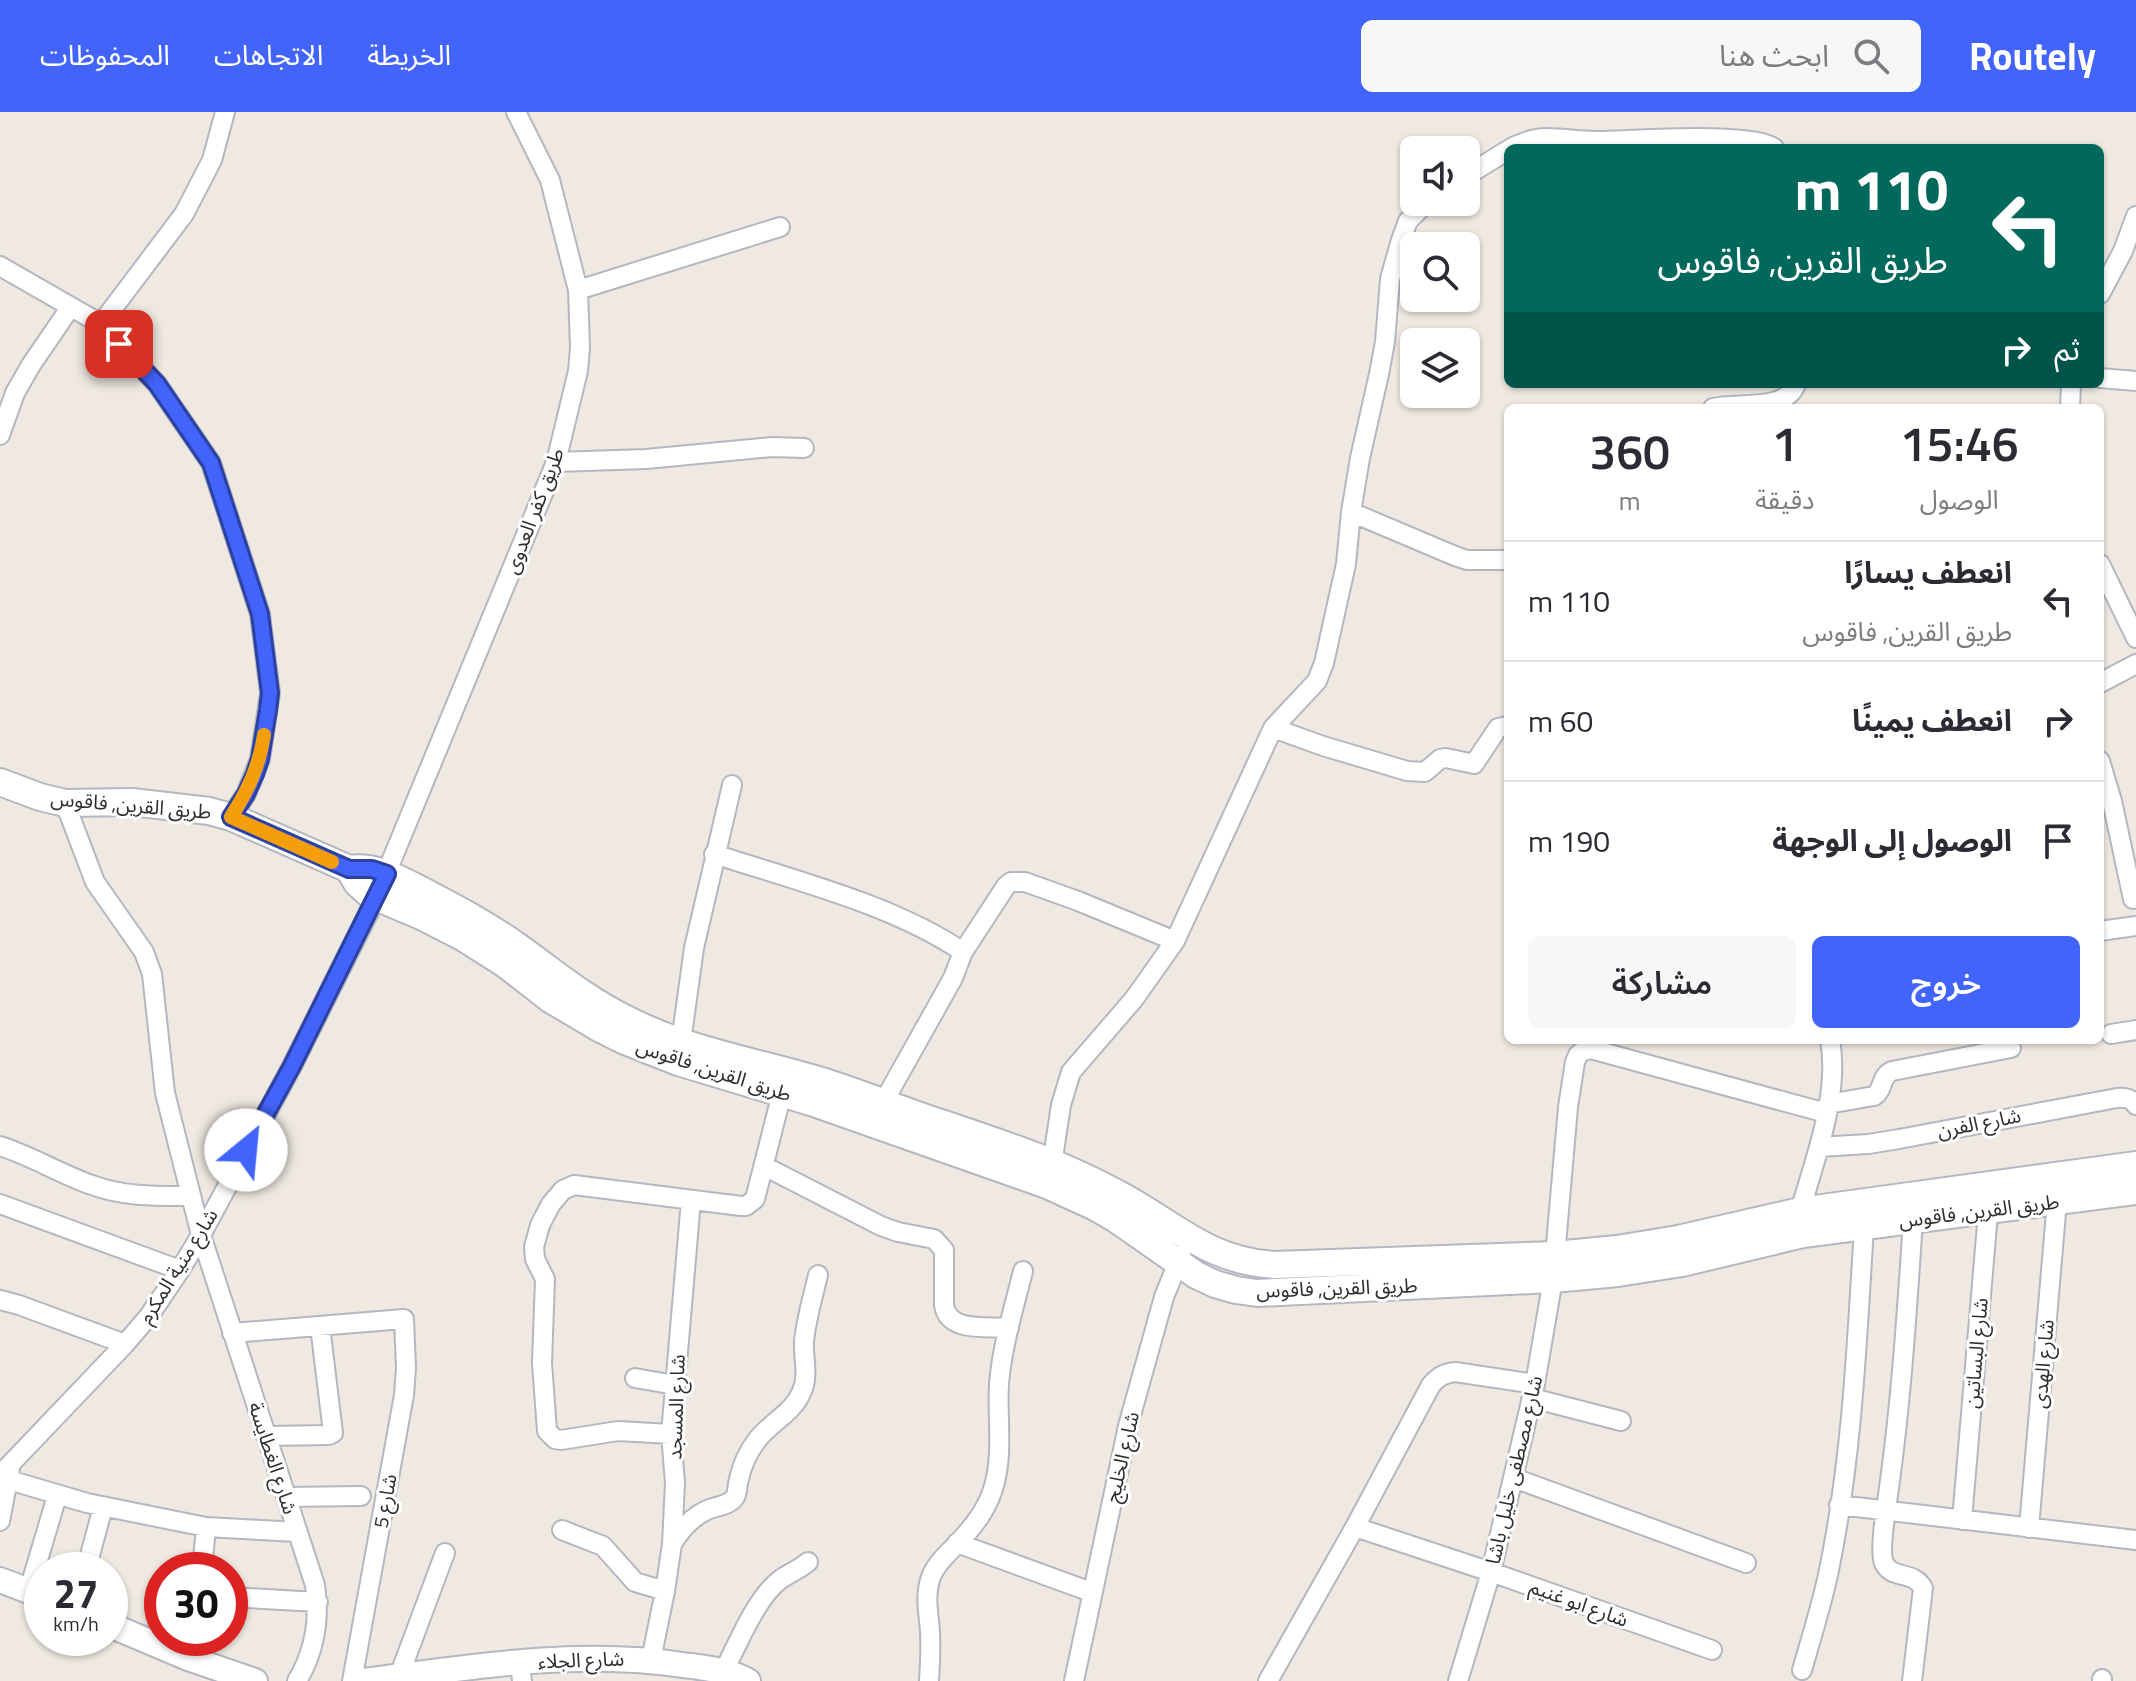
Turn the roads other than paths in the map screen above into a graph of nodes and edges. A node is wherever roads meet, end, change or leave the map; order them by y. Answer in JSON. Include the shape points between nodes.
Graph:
{"nodes":[{"id":1,"x":225,"y":112,"type":"edge"},
{"id":2,"x":516,"y":112,"type":"edge"},
{"id":3,"x":1524,"y":144,"type":"edge"},
{"id":4,"x":1766,"y":144,"type":"edge"},
{"id":5,"x":1504,"y":152,"type":"edge"},
{"id":6,"x":1480,"y":167,"type":"edge"},
{"id":7,"x":1413,"y":216,"type":"edge"},
{"id":8,"x":2136,"y":216,"type":"edge"},
{"id":9,"x":780,"y":227,"type":"dead end"},
{"id":10,"x":0,"y":266,"type":"edge"},
{"id":11,"x":2104,"y":287,"type":"edge"},
{"id":12,"x":578,"y":290,"type":"junction"},
{"id":13,"x":70,"y":308,"type":"junction"},
{"id":14,"x":101,"y":324,"type":"junction"},
{"id":15,"x":2104,"y":378,"type":"edge"},
{"id":16,"x":2136,"y":381,"type":"edge"},
{"id":17,"x":1796,"y":388,"type":"edge"},
{"id":18,"x":1741,"y":404,"type":"edge"},
{"id":19,"x":0,"y":435,"type":"edge"},
{"id":20,"x":804,"y":448,"type":"dead end"},
{"id":21,"x":556,"y":462,"type":"junction"},
{"id":22,"x":1351,"y":512,"type":"junction"},
{"id":23,"x":1504,"y":560,"type":"edge"},
{"id":24,"x":2104,"y":572,"type":"edge"},
{"id":25,"x":2136,"y":638,"type":"edge"},
{"id":26,"x":2136,"y":664,"type":"edge"},
{"id":27,"x":2104,"y":681,"type":"edge"},
{"id":28,"x":1504,"y":727,"type":"edge"},
{"id":29,"x":1273,"y":728,"type":"junction"},
{"id":30,"x":2104,"y":774,"type":"edge"},
{"id":31,"x":0,"y":782,"type":"edge"},
{"id":32,"x":732,"y":785,"type":"dead end"},
{"id":33,"x":65,"y":803,"type":"junction"},
{"id":34,"x":231,"y":817,"type":"junction"},
{"id":35,"x":714,"y":854,"type":"junction"},
{"id":36,"x":349,"y":869,"type":"junction"},
{"id":37,"x":387,"y":874,"type":"junction"},
{"id":38,"x":376,"y":898,"type":"junction"},
{"id":39,"x":2133,"y":899,"type":"dead end"},
{"id":40,"x":2136,"y":926,"type":"edge"},
{"id":41,"x":2104,"y":930,"type":"edge"},
{"id":42,"x":1175,"y":941,"type":"junction"},
{"id":43,"x":963,"y":952,"type":"junction"},
{"id":44,"x":2136,"y":1030,"type":"edge"},
{"id":45,"x":2111,"y":1034,"type":"dead end"},
{"id":46,"x":681,"y":1042,"type":"junction"},
{"id":47,"x":1830,"y":1044,"type":"edge"},
{"id":48,"x":2011,"y":1048,"type":"dead end"},
{"id":49,"x":816,"y":1092,"type":"junction"},
{"id":50,"x":782,"y":1093,"type":"junction"},
{"id":51,"x":883,"y":1103,"type":"junction"},
{"id":52,"x":2136,"y":1105,"type":"edge"},
{"id":53,"x":1827,"y":1108,"type":"junction"},
{"id":54,"x":937,"y":1134,"type":"junction"},
{"id":55,"x":0,"y":1146,"type":"edge"},
{"id":56,"x":1819,"y":1147,"type":"junction"},
{"id":57,"x":2136,"y":1165,"type":"edge"},
{"id":58,"x":764,"y":1166,"type":"junction"},
{"id":59,"x":1050,"y":1174,"type":"junction"},
{"id":60,"x":2136,"y":1191,"type":"edge"},
{"id":61,"x":190,"y":1196,"type":"junction"},
{"id":62,"x":1989,"y":1197,"type":"junction"},
{"id":63,"x":691,"y":1200,"type":"junction"},
{"id":64,"x":2057,"y":1201,"type":"junction"},
{"id":65,"x":0,"y":1204,"type":"edge"},
{"id":66,"x":1800,"y":1211,"type":"junction"},
{"id":67,"x":1913,"y":1220,"type":"junction"},
{"id":68,"x":1864,"y":1226,"type":"junction"},
{"id":69,"x":201,"y":1235,"type":"junction"},
{"id":70,"x":1188,"y":1238,"type":"junction"},
{"id":71,"x":1178,"y":1264,"type":"junction"},
{"id":72,"x":1554,"y":1267,"type":"junction"},
{"id":73,"x":180,"y":1270,"type":"junction"},
{"id":74,"x":1023,"y":1271,"type":"dead end"},
{"id":75,"x":818,"y":1275,"type":"dead end"},
{"id":76,"x":0,"y":1300,"type":"edge"},
{"id":77,"x":320,"y":1326,"type":"junction"},
{"id":78,"x":1009,"y":1328,"type":"junction"},
{"id":79,"x":232,"y":1333,"type":"junction"},
{"id":80,"x":125,"y":1344,"type":"junction"},
{"id":81,"x":635,"y":1378,"type":"dead end"},
{"id":82,"x":675,"y":1385,"type":"junction"},
{"id":83,"x":1533,"y":1391,"type":"junction"},
{"id":84,"x":1621,"y":1421,"type":"dead end"},
{"id":85,"x":671,"y":1434,"type":"junction"},
{"id":86,"x":266,"y":1436,"type":"junction"},
{"id":87,"x":7,"y":1472,"type":"edge"},
{"id":88,"x":1514,"y":1478,"type":"junction"},
{"id":89,"x":57,"y":1496,"type":"junction"},
{"id":90,"x":361,"y":1496,"type":"dead end"},
{"id":91,"x":286,"y":1497,"type":"junction"},
{"id":92,"x":1839,"y":1505,"type":"junction"},
{"id":93,"x":103,"y":1507,"type":"junction"},
{"id":94,"x":1886,"y":1511,"type":"junction"},
{"id":95,"x":1962,"y":1520,"type":"junction"},
{"id":96,"x":0,"y":1521,"type":"edge"},
{"id":97,"x":206,"y":1527,"type":"junction"},
{"id":98,"x":1355,"y":1527,"type":"junction"},
{"id":99,"x":2029,"y":1528,"type":"junction"},
{"id":100,"x":562,"y":1530,"type":"dead end"},
{"id":101,"x":297,"y":1532,"type":"junction"},
{"id":102,"x":2136,"y":1540,"type":"edge"},
{"id":103,"x":957,"y":1543,"type":"junction"},
{"id":104,"x":672,"y":1544,"type":"junction"},
{"id":105,"x":44,"y":1552,"type":"edge"},
{"id":106,"x":91,"y":1552,"type":"edge"},
{"id":107,"x":204,"y":1552,"type":"edge"},
{"id":108,"x":445,"y":1553,"type":"dead end"},
{"id":109,"x":808,"y":1562,"type":"dead end"},
{"id":110,"x":1746,"y":1563,"type":"dead end"},
{"id":111,"x":1491,"y":1572,"type":"junction"},
{"id":112,"x":0,"y":1580,"type":"edge"},
{"id":113,"x":24,"y":1589,"type":"edge"},
{"id":114,"x":665,"y":1591,"type":"junction"},
{"id":115,"x":1091,"y":1592,"type":"junction"},
{"id":116,"x":248,"y":1598,"type":"edge"},
{"id":117,"x":318,"y":1602,"type":"junction"},
{"id":118,"x":1712,"y":1650,"type":"dead end"},
{"id":119,"x":206,"y":1656,"type":"edge"},
{"id":120,"x":651,"y":1660,"type":"junction"},
{"id":121,"x":1802,"y":1670,"type":"dead end"},
{"id":122,"x":724,"y":1671,"type":"junction"},
{"id":123,"x":521,"y":1672,"type":"edge"},
{"id":124,"x":399,"y":1676,"type":"junction"},
{"id":125,"x":255,"y":1681,"type":"edge"},
{"id":126,"x":297,"y":1681,"type":"edge"},
{"id":127,"x":352,"y":1681,"type":"edge"},
{"id":128,"x":364,"y":1681,"type":"edge"},
{"id":129,"x":748,"y":1681,"type":"edge"},
{"id":130,"x":929,"y":1681,"type":"edge"},
{"id":131,"x":1074,"y":1681,"type":"edge"},
{"id":132,"x":1268,"y":1681,"type":"edge"},
{"id":133,"x":1458,"y":1681,"type":"edge"},
{"id":134,"x":1912,"y":1681,"type":"edge"}],
"edges":[{"from":1,"to":14,"type":"street","via":[[212,160],[184,214]]},
{"from":2,"to":12,"type":"street","name":"طريق كفر العدوى","via":[[550,180]]},
{"from":3,"to":4,"type":"street","via":[[1543,138],[1695,138]]},
{"from":5,"to":6,"type":"street"},
{"from":7,"to":22,"type":"street","via":[[1390,279],[1385,342]]},
{"from":8,"to":11,"type":"street"},
{"from":9,"to":12,"type":"street"},
{"from":10,"to":13,"type":"street"},
{"from":12,"to":21,"type":"street","name":"طريق كفر العدوى","via":[[578,371]]},
{"from":13,"to":14,"type":"street"},
{"from":13,"to":19,"type":"street","via":[[15,393]]},
{"from":14,"to":34,"type":"street","via":[[157,384],[211,463],[260,614],[268,710],[255,774]]},
{"from":15,"to":16,"type":"street"},
{"from":17,"to":18,"type":"street","via":[[1776,402]]},
{"from":20,"to":21,"type":"street"},
{"from":21,"to":37,"type":"street","name":"طريق كفر العدوى"},
{"from":22,"to":23,"type":"street","via":[[1467,560]]},
{"from":22,"to":29,"type":"street","via":[[1346,564],[1324,663],[1317,681]]},
{"from":24,"to":25,"type":"street"},
{"from":26,"to":27,"type":"street"},
{"from":28,"to":29,"type":"street","via":[[1474,764],[1446,758],[1418,773]]},
{"from":29,"to":42,"type":"street"},
{"from":30,"to":39,"type":"street"},
{"from":31,"to":33,"type":"main road","name":"طريق القرين, فاقوس"},
{"from":32,"to":35,"type":"street"},
{"from":33,"to":34,"type":"main road","name":"طريق القرين, فاقوس","via":[[157,804]]},
{"from":33,"to":61,"type":"street","name":"شارع الغطايسة","via":[[95,882],[140,945],[152,974],[165,1093]]},
{"from":34,"to":36,"type":"main road","name":"طريق القرين, فاقوس"},
{"from":35,"to":43,"type":"street","via":[[860,902]]},
{"from":35,"to":46,"type":"street"},
{"from":36,"to":37,"type":"main road","name":"طريق القرين, فاقوس"},
{"from":36,"to":38,"type":"main road","name":"طريق القرين, فاقوس"},
{"from":37,"to":38,"type":"street","name":"طريق كفر العدوى"},
{"from":37,"to":46,"type":"main road","name":"طريق القرين, فاقوس","via":[[496,932],[606,1009]]},
{"from":38,"to":50,"type":"main road","name":"طريق القرين, فاقوس","via":[[464,938],[550,999],[625,1041]]},
{"from":38,"to":69,"type":"street","name":"شارع منية المكرم"},
{"from":40,"to":41,"type":"street"},
{"from":42,"to":43,"type":"street","via":[[1018,881],[1006,886]]},
{"from":42,"to":59,"type":"street","via":[[1071,1072]]},
{"from":43,"to":51,"type":"street"},
{"from":44,"to":45,"type":"street"},
{"from":46,"to":49,"type":"main road","name":"طريق القرين, فاقوس"},
{"from":47,"to":53,"type":"street","via":[[1833,1073]]},
{"from":48,"to":53,"type":"street","via":[[1892,1071],[1874,1096]]},
{"from":49,"to":50,"type":"main road","name":"طريق القرين, فاقوس"},
{"from":49,"to":51,"type":"main road","name":"طريق القرين, فاقوس"},
{"from":49,"to":54,"type":"main road","name":"طريق القرين, فاقوس"},
{"from":50,"to":58,"type":"street"},
{"from":51,"to":54,"type":"main road","name":"طريق القرين, فاقوس"},
{"from":52,"to":56,"type":"street","name":"شارع الفرن","via":[[2117,1098],[1899,1139]]},
{"from":53,"to":56,"type":"street"},
{"from":53,"to":72,"type":"street","name":"شارع مصطفى خليل باشا","via":[[1583,1051],[1575,1062],[1568,1107]]},
{"from":54,"to":59,"type":"main road","name":"طريق القرين, فاقوس","via":[[1002,1143]]},
{"from":55,"to":61,"type":"street","via":[[105,1189],[138,1196]]},
{"from":56,"to":66,"type":"street"},
{"from":57,"to":62,"type":"main road","name":"طريق القرين, فاقوس"},
{"from":58,"to":63,"type":"street","via":[[755,1199],[746,1206]]},
{"from":58,"to":78,"type":"street","via":[[881,1226],[934,1239],[944,1250],[948,1318],[963,1325]]},
{"from":59,"to":70,"type":"main road","name":"طريق القرين, فاقوس","via":[[1123,1197]]},
{"from":59,"to":71,"type":"main road","name":"طريق القرين, فاقوس"},
{"from":60,"to":64,"type":"main road","name":"طريق القرين, فاقوس"},
{"from":61,"to":69,"type":"street","name":"شارع الغطايسة"},
{"from":62,"to":64,"type":"main road","name":"طريق القرين, فاقوس"},
{"from":62,"to":66,"type":"main road","name":"طريق القرين, فاقوس"},
{"from":62,"to":67,"type":"main road","name":"طريق القرين, فاقوس"},
{"from":62,"to":95,"type":"street","name":"شارع البساتين"},
{"from":63,"to":82,"type":"street","name":"شارع المسجد"},
{"from":63,"to":85,"type":"street","via":[[574,1185],[551,1204],[534,1247],[545,1279],[542,1363],[547,1431],[561,1440],[618,1431]]},
{"from":64,"to":99,"type":"street","name":"شارع الهدى"},
{"from":65,"to":73,"type":"street"},
{"from":66,"to":72,"type":"main road","name":"طريق القرين, فاقوس"},
{"from":67,"to":68,"type":"main road","name":"طريق القرين, فاقوس"},
{"from":67,"to":94,"type":"street"},
{"from":68,"to":72,"type":"main road","name":"طريق القرين, فاقوس","via":[[1618,1273]]},
{"from":68,"to":92,"type":"street"},
{"from":69,"to":73,"type":"street","name":"شارع منية المكرم"},
{"from":69,"to":79,"type":"street","name":"شارع الغطايسة"},
{"from":70,"to":71,"type":"street","name":"شارع الخليج"},
{"from":70,"to":72,"type":"main road","name":"طريق القرين, فاقوس","via":[[1239,1260],[1275,1265]]},
{"from":71,"to":72,"type":"main road","name":"طريق القرين, فاقوس","via":[[1215,1284],[1257,1293]]},
{"from":71,"to":115,"type":"street","name":"شارع الخليج","via":[[1128,1426]]},
{"from":72,"to":83,"type":"street","name":"شارع مصطفى خليل باشا"},
{"from":73,"to":80,"type":"street","name":"شارع منية المكرم"},
{"from":74,"to":78,"type":"street"},
{"from":75,"to":104,"type":"street","via":[[805,1333],[802,1393],[750,1451],[735,1497],[692,1520]]},
{"from":76,"to":80,"type":"street"},
{"from":77,"to":79,"type":"street"},
{"from":77,"to":86,"type":"street","via":[[333,1433]]},
{"from":77,"to":127,"type":"street","name":"شارع 5","via":[[404,1319],[404,1395]]},
{"from":78,"to":103,"type":"street","via":[[1000,1377],[995,1483],[988,1505]]},
{"from":79,"to":86,"type":"street","name":"شارع الغطايسة"},
{"from":80,"to":87,"type":"street","name":"شارع منية المكرم"},
{"from":81,"to":82,"type":"street"},
{"from":82,"to":85,"type":"street","name":"شارع المسجد"},
{"from":83,"to":84,"type":"street"},
{"from":83,"to":88,"type":"street","name":"شارع مصطفى خليل باشا"},
{"from":83,"to":98,"type":"street","via":[[1455,1372],[1437,1378]]},
{"from":85,"to":104,"type":"street","name":"شارع المسجد"},
{"from":86,"to":91,"type":"street","name":"شارع الغطايسة"},
{"from":87,"to":89,"type":"street"},
{"from":87,"to":96,"type":"street"},
{"from":88,"to":110,"type":"street"},
{"from":88,"to":111,"type":"street","name":"شارع مصطفى خليل باشا"},
{"from":89,"to":93,"type":"street"},
{"from":89,"to":105,"type":"street"},
{"from":90,"to":91,"type":"street"},
{"from":91,"to":101,"type":"street","name":"شارع الغطايسة"},
{"from":92,"to":94,"type":"street"},
{"from":92,"to":121,"type":"street","via":[[1827,1577]]},
{"from":93,"to":97,"type":"street"},
{"from":93,"to":106,"type":"street"},
{"from":94,"to":95,"type":"street"},
{"from":94,"to":134,"type":"street","via":[[1884,1562],[1923,1588]]},
{"from":95,"to":99,"type":"street"},
{"from":97,"to":101,"type":"street"},
{"from":97,"to":107,"type":"street"},
{"from":98,"to":111,"type":"street","name":"شارع ابو غنيم"},
{"from":98,"to":132,"type":"street"},
{"from":99,"to":102,"type":"street"},
{"from":100,"to":114,"type":"street","via":[[603,1546],[635,1582]]},
{"from":101,"to":117,"type":"street","name":"شارع الغطايسة"},
{"from":103,"to":115,"type":"street"},
{"from":103,"to":130,"type":"street","via":[[937,1565],[927,1594]]},
{"from":104,"to":114,"type":"street","name":"شارع المسجد"},
{"from":108,"to":124,"type":"street"},
{"from":109,"to":122,"type":"street","via":[[773,1587]]},
{"from":111,"to":118,"type":"street","name":"شارع ابو غنيم"},
{"from":111,"to":133,"type":"street","name":"شارع مصطفى خليل باشا"},
{"from":112,"to":113,"type":"street"},
{"from":114,"to":120,"type":"street","name":"شارع المسجد"},
{"from":115,"to":131,"type":"street","name":"شارع الخليج"},
{"from":116,"to":117,"type":"street"},
{"from":117,"to":126,"type":"street","name":"شارع الغطايسة","via":[[315,1638]]},
{"from":119,"to":125,"type":"street"},
{"from":120,"to":122,"type":"street","name":"شارع الجلاء"},
{"from":120,"to":123,"type":"street","name":"شارع الجلاء","via":[[576,1658]]},
{"from":122,"to":129,"type":"street","name":"شارع الجلاء"},
{"from":123,"to":124,"type":"street","name":"شارع الجلاء"},
{"from":124,"to":128,"type":"street","name":"شارع الجلاء"}]}
